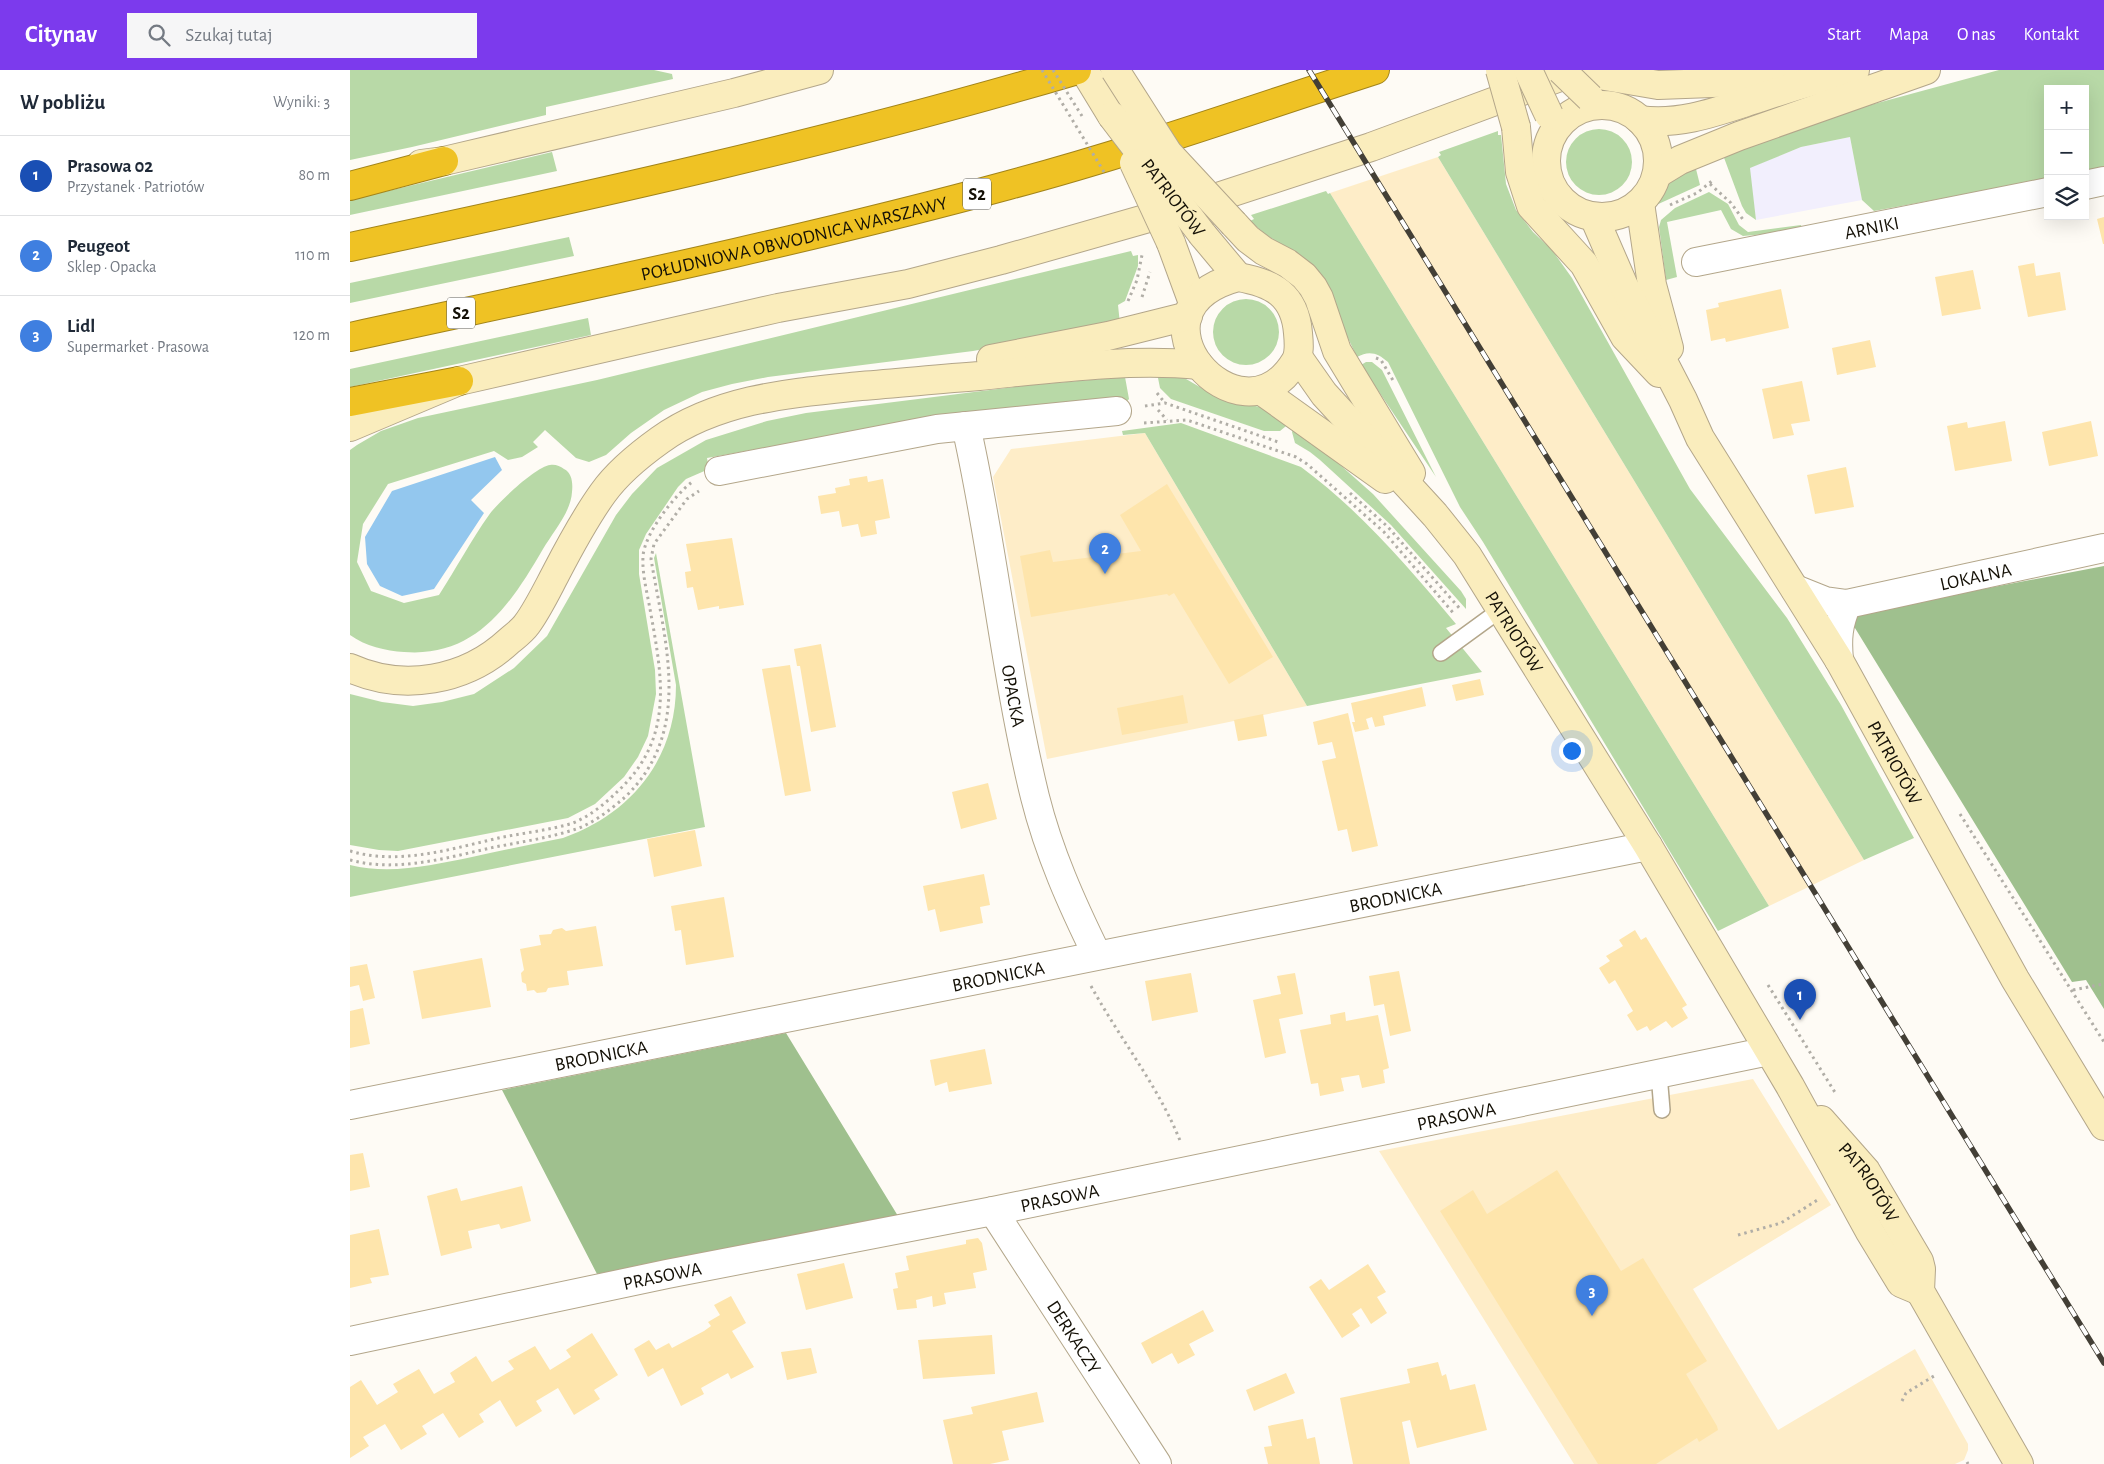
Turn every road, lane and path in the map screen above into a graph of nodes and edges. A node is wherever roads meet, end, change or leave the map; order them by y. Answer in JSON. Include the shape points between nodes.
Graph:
{"nodes":[{"id":1,"x":819,"y":70,"type":"edge"},
{"id":2,"x":1042,"y":70,"type":"edge"},
{"id":3,"x":1077,"y":70,"type":"edge"},
{"id":4,"x":1084,"y":70,"type":"edge"},
{"id":5,"x":1115,"y":70,"type":"edge"},
{"id":6,"x":1375,"y":70,"type":"edge"},
{"id":7,"x":1500,"y":70,"type":"edge"},
{"id":8,"x":1528,"y":70,"type":"edge"},
{"id":9,"x":1560,"y":70,"type":"edge"},
{"id":10,"x":1578,"y":70,"type":"edge"},
{"id":11,"x":1593,"y":70,"type":"edge"},
{"id":12,"x":1855,"y":70,"type":"edge"},
{"id":13,"x":1926,"y":70,"type":"edge"},
{"id":14,"x":1818,"y":78,"type":"junction"},
{"id":15,"x":1597,"y":102,"type":"junction"},
{"id":16,"x":1112,"y":116,"type":"junction"},
{"id":17,"x":1640,"y":120,"type":"junction"},
{"id":18,"x":1551,"y":124,"type":"junction"},
{"id":19,"x":1704,"y":150,"type":"junction"},
{"id":20,"x":444,"y":161,"type":"junction"},
{"id":21,"x":1657,"y":174,"type":"junction"},
{"id":22,"x":350,"y":176,"type":"edge"},
{"id":23,"x":1108,"y":179,"type":"dead end"},
{"id":24,"x":2104,"y":181,"type":"edge"},
{"id":25,"x":1710,"y":184,"type":"junction"},
{"id":26,"x":2089,"y":184,"type":"edge"},
{"id":27,"x":350,"y":186,"type":"edge"},
{"id":28,"x":2044,"y":193,"type":"edge"},
{"id":29,"x":1652,"y":205,"type":"junction"},
{"id":30,"x":1594,"y":216,"type":"junction"},
{"id":31,"x":1750,"y":226,"type":"dead end"},
{"id":32,"x":350,"y":247,"type":"edge"},
{"id":33,"x":1143,"y":252,"type":"dead end"},
{"id":34,"x":1696,"y":262,"type":"dead end"},
{"id":35,"x":1152,"y":265,"type":"dead end"},
{"id":36,"x":1238,"y":276,"type":"junction"},
{"id":37,"x":1141,"y":302,"type":"dead end"},
{"id":38,"x":1128,"y":304,"type":"dead end"},
{"id":39,"x":1190,"y":310,"type":"junction"},
{"id":40,"x":350,"y":337,"type":"edge"},
{"id":41,"x":1298,"y":357,"type":"junction"},
{"id":42,"x":1198,"y":365,"type":"junction"},
{"id":43,"x":458,"y":381,"type":"junction"},
{"id":44,"x":830,"y":389,"type":"junction"},
{"id":45,"x":1262,"y":391,"type":"junction"},
{"id":46,"x":1683,"y":400,"type":"junction"},
{"id":47,"x":350,"y":402,"type":"edge"},
{"id":48,"x":1165,"y":403,"type":"dead end"},
{"id":49,"x":1158,"y":410,"type":"dead end"},
{"id":50,"x":1128,"y":417,"type":"joint"},
{"id":51,"x":1167,"y":420,"type":"junction"},
{"id":52,"x":966,"y":426,"type":"junction"},
{"id":53,"x":350,"y":427,"type":"edge"},
{"id":54,"x":1286,"y":446,"type":"dead end"},
{"id":55,"x":710,"y":480,"type":"junction"},
{"id":56,"x":1347,"y":490,"type":"dead end"},
{"id":57,"x":1435,"y":515,"type":"junction"},
{"id":58,"x":2104,"y":548,"type":"edge"},
{"id":59,"x":1796,"y":589,"type":"junction"},
{"id":60,"x":1847,"y":604,"type":"junction"},
{"id":61,"x":1500,"y":610,"type":"junction"},
{"id":62,"x":1460,"y":621,"type":"dead end"},
{"id":63,"x":1477,"y":628,"type":"junction"},
{"id":64,"x":1441,"y":653,"type":"dead end"},
{"id":65,"x":1839,"y":660,"type":"junction"},
{"id":66,"x":350,"y":668,"type":"edge"},
{"id":67,"x":1959,"y":811,"type":"dead end"},
{"id":68,"x":1648,"y":846,"type":"junction"},
{"id":69,"x":350,"y":851,"type":"edge"},
{"id":70,"x":350,"y":860,"type":"edge"},
{"id":71,"x":1089,"y":957,"type":"junction"},
{"id":72,"x":2104,"y":984,"type":"edge"},
{"id":73,"x":2073,"y":990,"type":"junction"},
{"id":74,"x":2104,"y":1042,"type":"edge"},
{"id":75,"x":1769,"y":1051,"type":"junction"},
{"id":76,"x":1659,"y":1074,"type":"junction"},
{"id":77,"x":350,"y":1105,"type":"edge"},
{"id":78,"x":1662,"y":1110,"type":"dead end"},
{"id":79,"x":2104,"y":1126,"type":"edge"},
{"id":80,"x":1192,"y":1169,"type":"junction"},
{"id":81,"x":1822,"y":1197,"type":"dead end"},
{"id":82,"x":993,"y":1211,"type":"junction"},
{"id":83,"x":1738,"y":1235,"type":"dead end"},
{"id":84,"x":350,"y":1341,"type":"edge"},
{"id":85,"x":1937,"y":1374,"type":"dead end"},
{"id":86,"x":1902,"y":1401,"type":"dead end"},
{"id":87,"x":1157,"y":1464,"type":"edge"},
{"id":88,"x":2019,"y":1464,"type":"edge"}],
"edges":[{"from":1,"to":20,"type":"main road"},
{"from":2,"to":23,"type":"path","bridge":true},
{"from":3,"to":32,"type":"highway","via":[[884,124],[672,176]]},
{"from":4,"to":16,"type":"main road","name":"PATRIOTÓW"},
{"from":5,"to":57,"type":"main road","bridge":true,"via":[[1168,153],[1248,239],[1287,263],[1313,287],[1337,352]]},
{"from":6,"to":40,"type":"highway","name":"POŁUDNIOWA OBWODNICA WARSZAWY","number":"S2","via":[[1106,157],[917,210],[658,271]]},
{"from":7,"to":46,"type":"main road","bridge":true,"via":[[1516,127],[1520,172],[1531,206],[1584,264],[1625,337]]},
{"from":8,"to":18,"type":"main road","bridge":true},
{"from":9,"to":15,"type":"main road","bridge":true},
{"from":10,"to":43,"type":"main road","via":[[1372,147],[1187,207],[1000,260],[908,284],[778,308]]},
{"from":11,"to":14,"type":"main road","via":[[1599,75],[1658,85]]},
{"from":12,"to":14,"type":"main road"},
{"from":13,"to":19,"type":"main road"},
{"from":14,"to":17,"type":"main road","via":[[1703,116],[1656,122]]},
{"from":15,"to":17,"type":"main road","via":[[1629,112]]},
{"from":15,"to":18,"type":"main road","via":[[1561,124]]},
{"from":16,"to":36,"type":"main road","name":"PATRIOTÓW","bridge":true},
{"from":16,"to":39,"type":"main road","name":"PATRIOTÓW","bridge":true,"via":[[1171,243]]},
{"from":17,"to":21,"type":"main road","via":[[1653,139]]},
{"from":18,"to":30,"type":"main road","via":[[1546,159],[1551,186],[1569,207]]},
{"from":19,"to":21,"type":"main road"},
{"from":19,"to":25,"type":"path","via":[[1705,179]]},
{"from":19,"to":25,"type":"path","via":[[1720,172]]},
{"from":20,"to":22,"type":"main road"},
{"from":20,"to":27,"type":"highway"},
{"from":21,"to":29,"type":"main road"},
{"from":24,"to":26,"type":"street"},
{"from":25,"to":29,"type":"path","via":[[1697,193]]},
{"from":25,"to":31,"type":"path"},
{"from":28,"to":34,"type":"street","name":"ARNIKI"},
{"from":29,"to":30,"type":"main road","via":[[1610,216]]},
{"from":29,"to":46,"type":"main road","name":"PATRIOTÓW","via":[[1652,285]]},
{"from":30,"to":46,"type":"main road","name":"PATRIOTÓW","via":[[1624,286]]},
{"from":33,"to":38,"type":"path"},
{"from":35,"to":37,"type":"path"},
{"from":36,"to":39,"type":"main road","via":[[1207,289]]},
{"from":36,"to":41,"type":"main road","via":[[1278,290],[1291,303],[1297,322]]},
{"from":39,"to":42,"type":"main road","via":[[1186,326],[1191,354]]},
{"from":39,"to":44,"type":"main road","via":[[1070,344]]},
{"from":41,"to":45,"type":"main road","via":[[1286,377]]},
{"from":41,"to":57,"type":"main road","name":"PATRIOTÓW","via":[[1324,394]]},
{"from":42,"to":44,"type":"main road","via":[[1173,363],[1065,368]]},
{"from":42,"to":45,"type":"main road","via":[[1228,388]]},
{"from":43,"to":47,"type":"highway"},
{"from":43,"to":53,"type":"main road"},
{"from":44,"to":66,"type":"main road","via":[[768,397],[723,408],[662,438],[630,463],[604,492],[526,626],[497,653],[465,671],[428,680],[395,681],[367,676]]},
{"from":45,"to":57,"type":"main road","name":"PATRIOTÓW"},
{"from":46,"to":59,"type":"main road","name":"PATRIOTÓW","via":[[1700,438]]},
{"from":48,"to":54,"type":"path"},
{"from":49,"to":51,"type":"path"},
{"from":50,"to":51,"type":"path"},
{"from":50,"to":52,"type":"street"},
{"from":51,"to":62,"type":"path","via":[[1187,420],[1296,457],[1307,464],[1384,532]]},
{"from":52,"to":55,"type":"street","via":[[937,429]]},
{"from":52,"to":71,"type":"street","name":"OPACKA","via":[[1035,799]]},
{"from":55,"to":69,"type":"path","via":[[693,481],[681,490],[648,539],[643,555],[661,669],[661,706],[656,731],[631,779],[604,804],[571,823],[415,856],[384,857]]},
{"from":55,"to":70,"type":"path","via":[[687,499],[654,544],[650,559],[669,668],[669,704],[663,736],[639,784],[612,809],[575,830],[432,861],[394,865]]},
{"from":56,"to":63,"type":"path","via":[[1388,527]]},
{"from":57,"to":61,"type":"main road","name":"PATRIOTÓW","via":[[1467,555]]},
{"from":58,"to":60,"type":"street","name":"LOKALNA"},
{"from":59,"to":60,"type":"street","name":"LOKALNA","via":[[1825,601]]},
{"from":59,"to":65,"type":"main road","name":"PATRIOTÓW"},
{"from":60,"to":65,"type":"street","via":[[1837,635]]},
{"from":61,"to":63,"type":"lane"},
{"from":61,"to":68,"type":"main road","name":"PATRIOTÓW"},
{"from":63,"to":64,"type":"lane"},
{"from":65,"to":79,"type":"main road","name":"PATRIOTÓW","via":[[2014,979]]},
{"from":67,"to":73,"type":"path"},
{"from":68,"to":71,"type":"street","name":"BRODNICKA"},
{"from":68,"to":75,"type":"main road","name":"PATRIOTÓW"},
{"from":71,"to":77,"type":"street","name":"BRODNICKA"},
{"from":71,"to":80,"type":"path","via":[[1089,983],[1176,1129]]},
{"from":72,"to":73,"type":"path"},
{"from":73,"to":74,"type":"path"},
{"from":75,"to":76,"type":"street","name":"PRASOWA"},
{"from":75,"to":88,"type":"main road","name":"PATRIOTÓW","via":[[1790,1086],[1866,1171],[1920,1261],[1920,1291]]},
{"from":76,"to":78,"type":"lane"},
{"from":76,"to":80,"type":"street","name":"PRASOWA"},
{"from":80,"to":82,"type":"street","name":"PRASOWA"},
{"from":81,"to":83,"type":"path","via":[[1781,1223]]},
{"from":82,"to":84,"type":"street","name":"PRASOWA","via":[[667,1274]]},
{"from":82,"to":87,"type":"street","name":"DERKACZY"},
{"from":85,"to":86,"type":"path","via":[[1906,1393]]}]}
